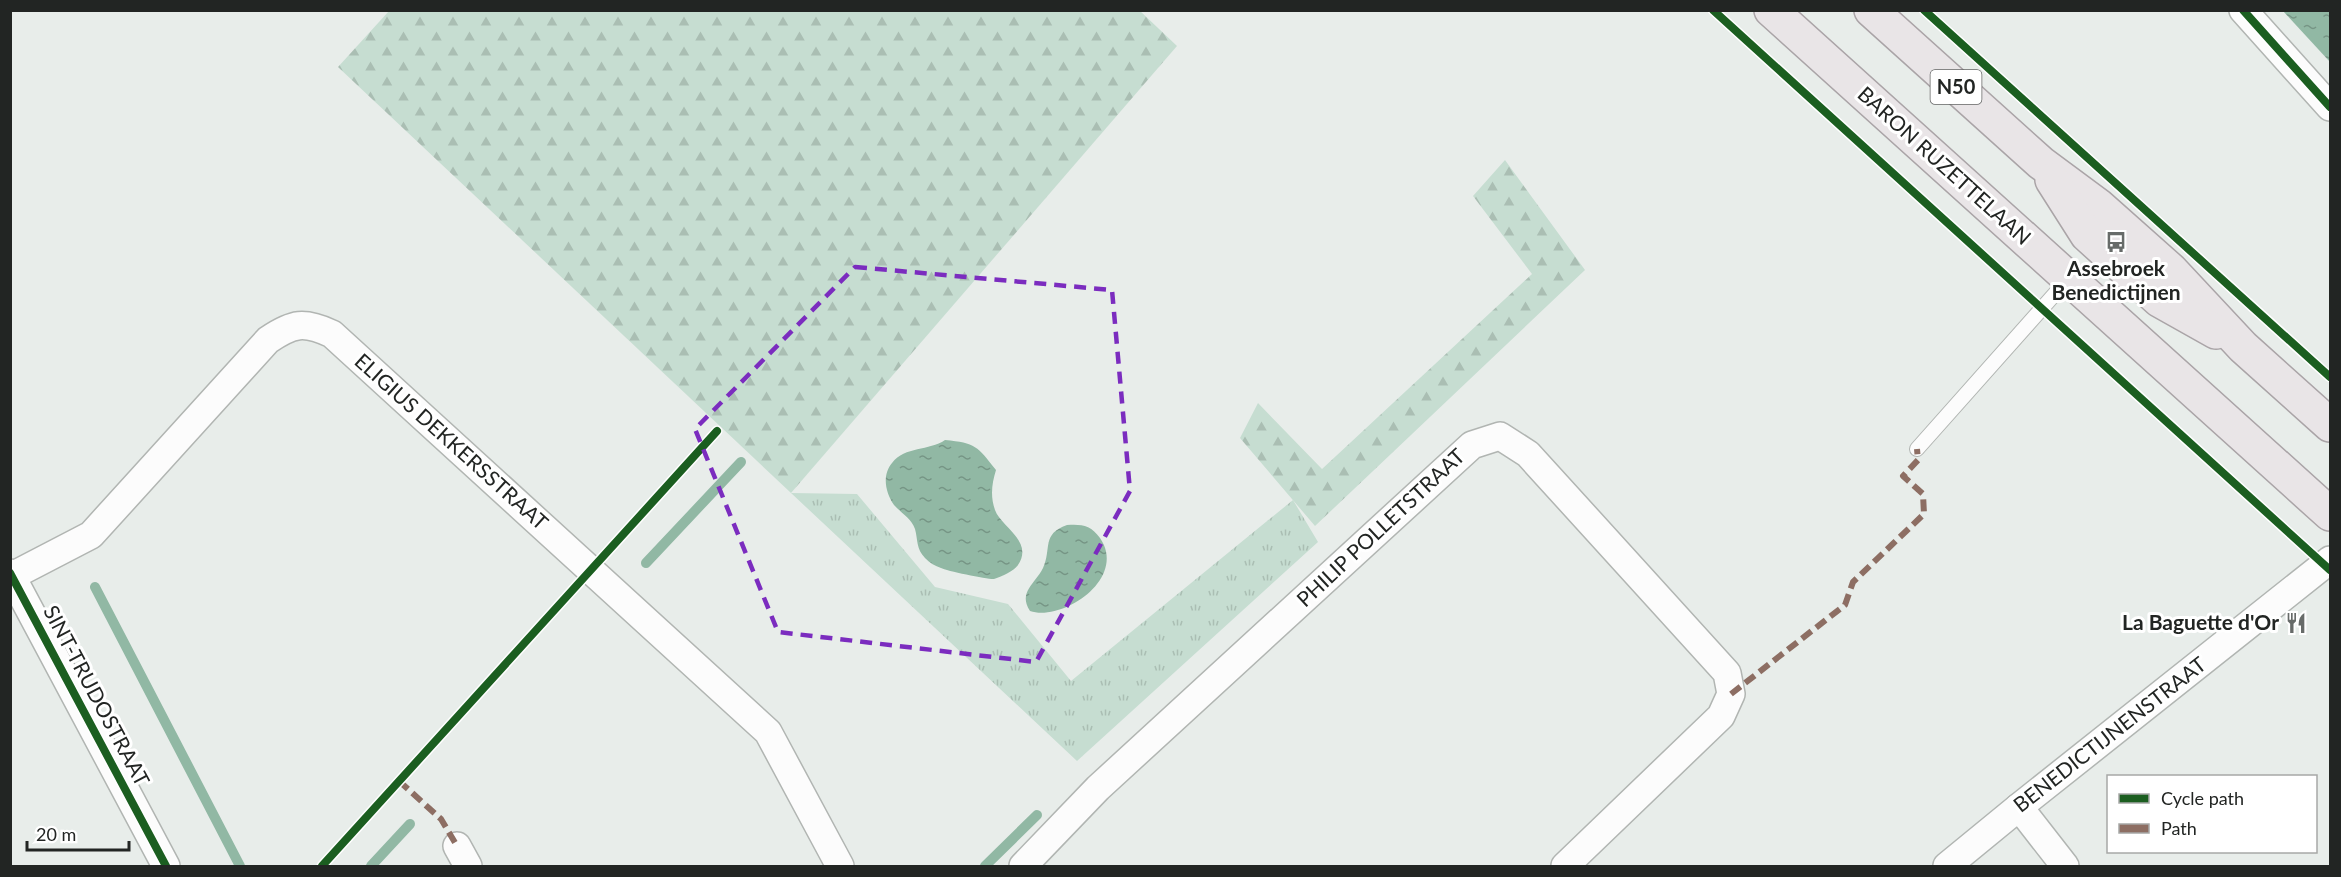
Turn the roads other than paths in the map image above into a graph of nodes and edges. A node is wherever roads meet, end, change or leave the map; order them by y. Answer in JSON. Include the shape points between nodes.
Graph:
{"nodes":[{"id":1,"x":1771,"y":10,"type":"edge"},
{"id":2,"x":1871,"y":10,"type":"edge"},
{"id":3,"x":2243,"y":10,"type":"edge"},
{"id":4,"x":2331,"y":107,"type":"edge"},
{"id":5,"x":2069,"y":278,"type":"junction"},
{"id":6,"x":2331,"y":425,"type":"edge"},
{"id":7,"x":1917,"y":448,"type":"dead end"},
{"id":8,"x":2331,"y":514,"type":"edge"},
{"id":9,"x":2331,"y":560,"type":"edge"},
{"id":10,"x":11,"y":575,"type":"edge"},
{"id":11,"x":2019,"y":807,"type":"junction"},
{"id":12,"x":166,"y":867,"type":"edge"},
{"id":13,"x":840,"y":867,"type":"edge"},
{"id":14,"x":1023,"y":867,"type":"edge"},
{"id":15,"x":1565,"y":867,"type":"edge"},
{"id":16,"x":1947,"y":867,"type":"edge"},
{"id":17,"x":2065,"y":867,"type":"edge"}],
"edges":[{"from":1,"to":5,"type":"main road","name":"BARON RUZETTELAAN"},
{"from":2,"to":6,"type":"main road","number":"N50","via":[[2041,164],[2099,206],[2171,270],[2243,347]]},
{"from":3,"to":4,"type":"street"},
{"from":5,"to":7,"type":"lane"},
{"from":5,"to":8,"type":"main road","name":"BARON RUZETTELAAN"},
{"from":9,"to":11,"type":"street","name":"BENEDICTIJNENSTRAAT"},
{"from":10,"to":12,"type":"street","name":"SINT-TRUDOSTRAAT"},
{"from":10,"to":13,"type":"street","name":"ELIGIUS DEKKERSSTRAAT","via":[[91,536],[268,340],[286,328],[312,325],[332,334],[768,732]]},
{"from":11,"to":16,"type":"street","name":"BENEDICTIJNENSTRAAT"},
{"from":11,"to":17,"type":"street"},
{"from":14,"to":15,"type":"street","name":"PHILIP POLLETSTRAAT","via":[[1098,788],[1472,445],[1500,436],[1528,454],[1727,673],[1731,694],[1721,716]]}]}
